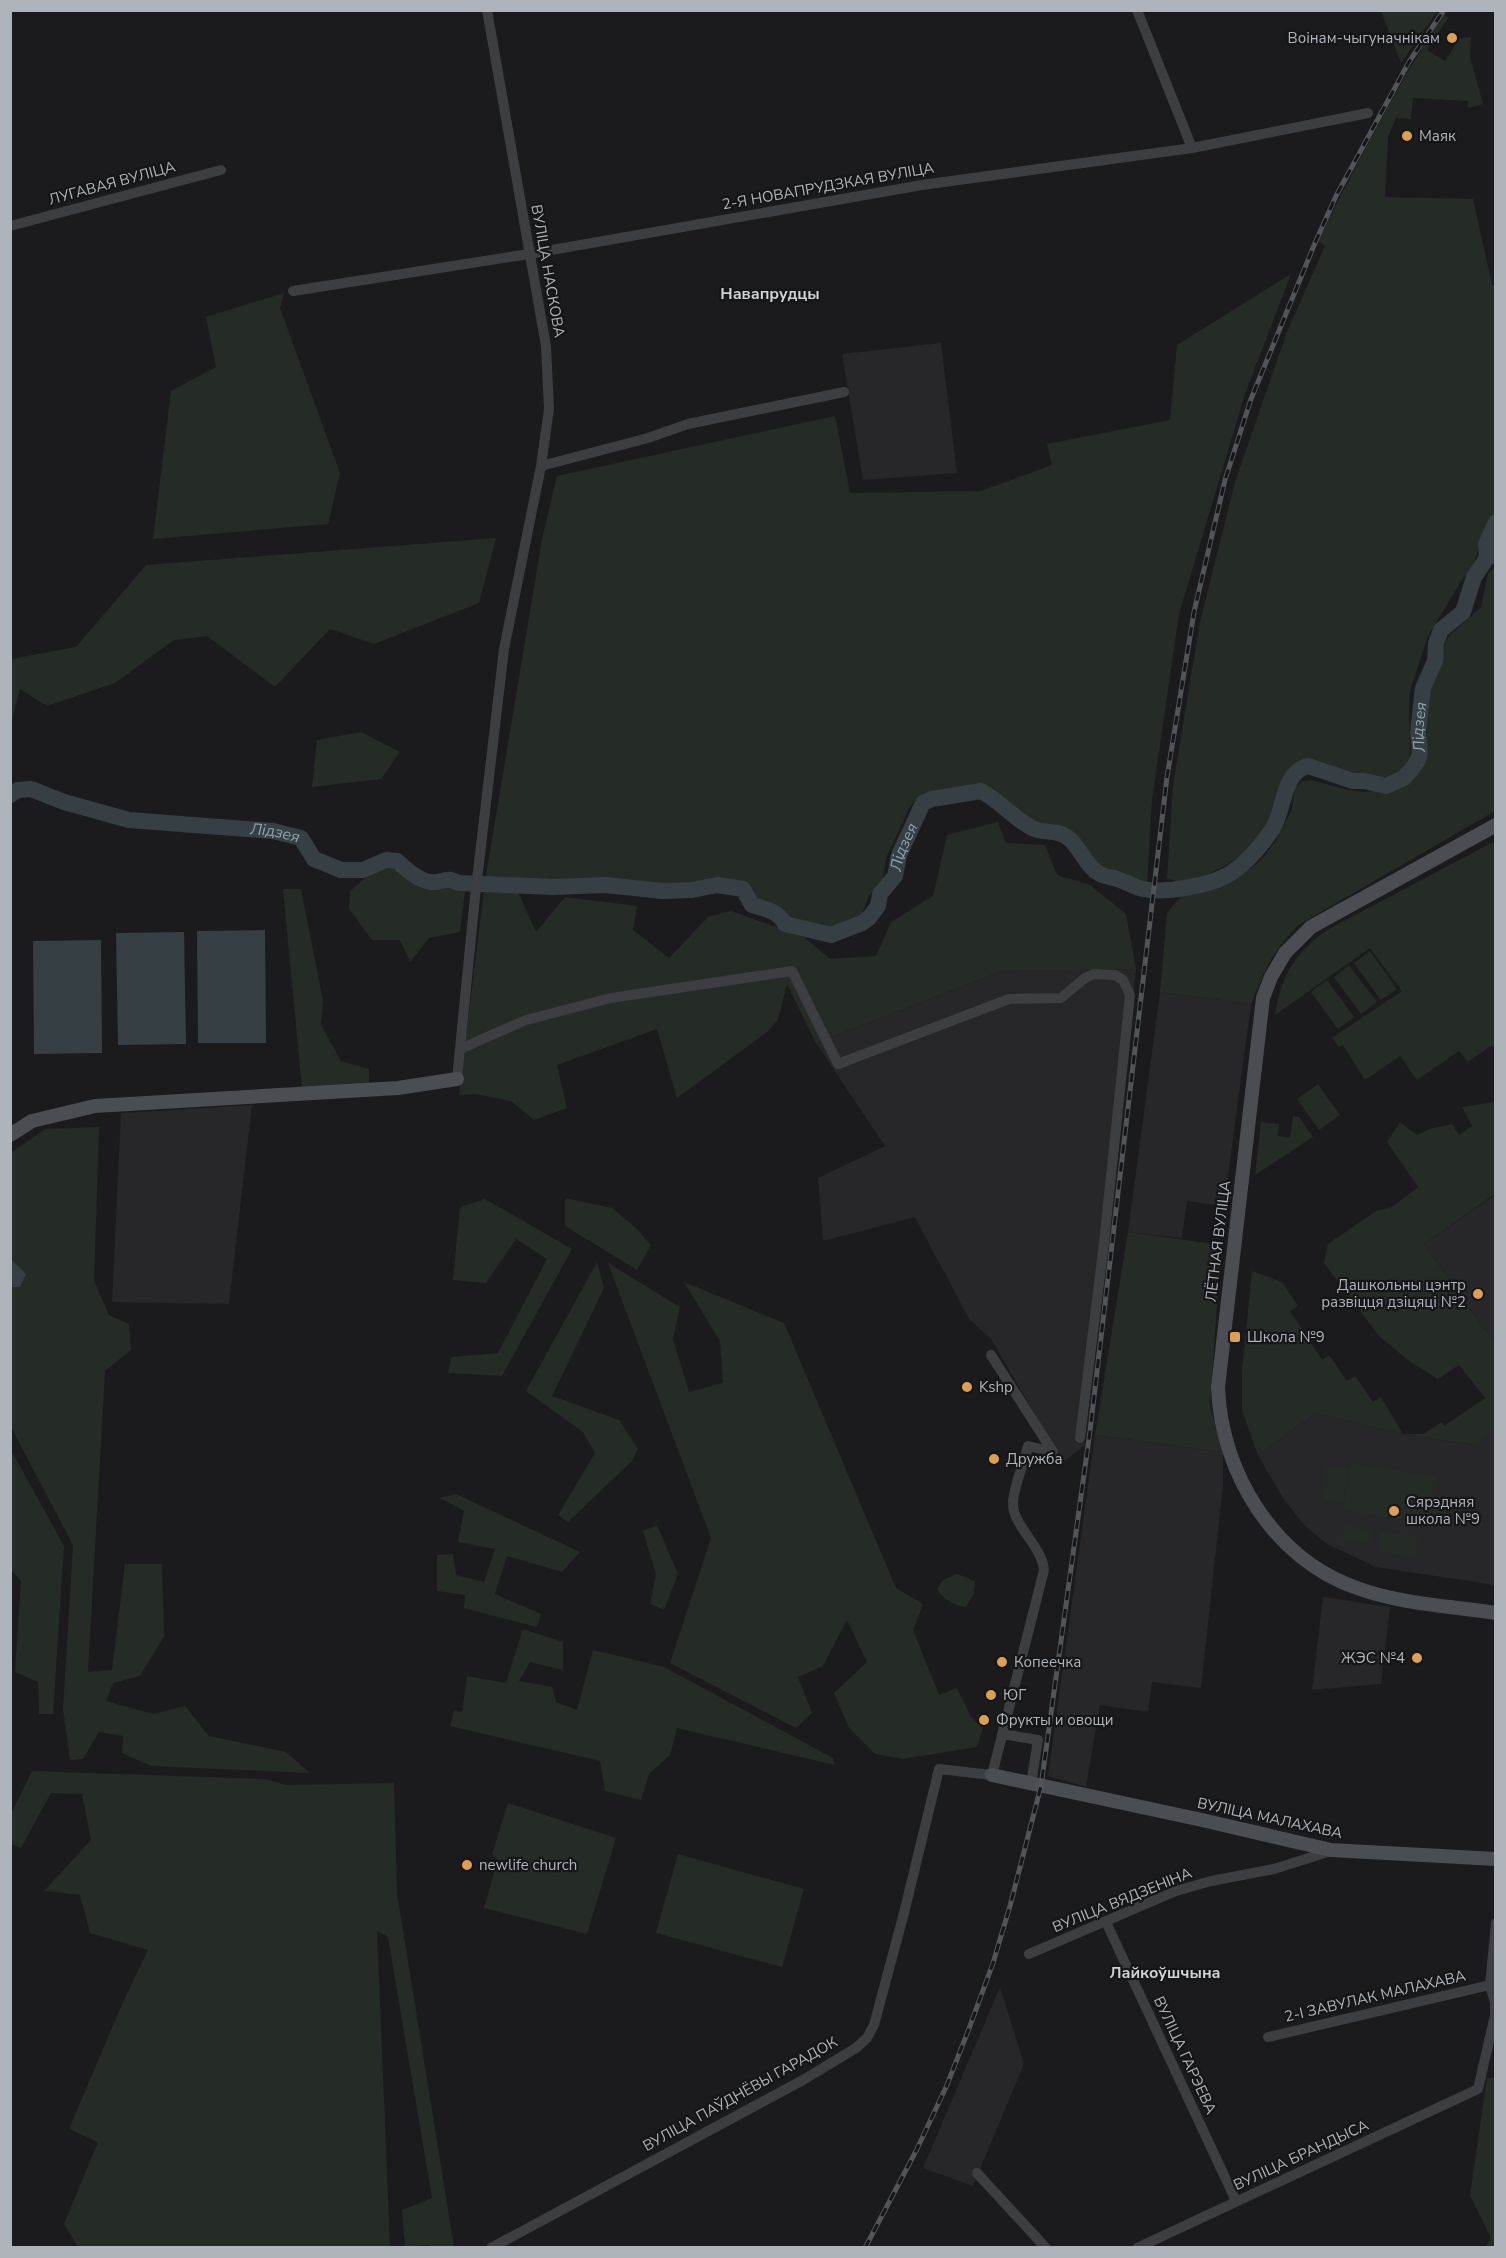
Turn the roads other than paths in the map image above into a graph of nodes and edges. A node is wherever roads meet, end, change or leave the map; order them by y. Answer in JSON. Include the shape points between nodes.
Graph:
{"nodes":[{"id":1,"x":487,"y":10,"type":"edge"},
{"id":2,"x":1137,"y":10,"type":"edge"},
{"id":3,"x":1368,"y":113,"type":"dead end"},
{"id":4,"x":1192,"y":148,"type":"junction"},
{"id":5,"x":221,"y":170,"type":"dead end"},
{"id":6,"x":10,"y":225,"type":"edge"},
{"id":7,"x":529,"y":254,"type":"junction"},
{"id":8,"x":293,"y":291,"type":"dead end"},
{"id":9,"x":844,"y":392,"type":"dead end"},
{"id":10,"x":541,"y":466,"type":"junction"},
{"id":11,"x":1496,"y":825,"type":"edge"},
{"id":12,"x":460,"y":1049,"type":"junction"},
{"id":13,"x":457,"y":1079,"type":"joint"},
{"id":14,"x":10,"y":1135,"type":"edge"},
{"id":15,"x":990,"y":1355,"type":"dead end"},
{"id":16,"x":1080,"y":1438,"type":"dead end"},
{"id":17,"x":1496,"y":1613,"type":"edge"},
{"id":18,"x":1002,"y":1734,"type":"junction"},
{"id":19,"x":992,"y":1775,"type":"junction"},
{"id":20,"x":1036,"y":1785,"type":"junction"},
{"id":21,"x":1331,"y":1850,"type":"junction"},
{"id":22,"x":1496,"y":1859,"type":"edge"},
{"id":23,"x":1106,"y":1922,"type":"junction"},
{"id":24,"x":1496,"y":1923,"type":"edge"},
{"id":25,"x":1029,"y":1954,"type":"dead end"},
{"id":26,"x":1490,"y":1985,"type":"junction"},
{"id":27,"x":1268,"y":2037,"type":"dead end"},
{"id":28,"x":977,"y":2173,"type":"dead end"},
{"id":29,"x":1236,"y":2201,"type":"junction"},
{"id":30,"x":491,"y":2247,"type":"edge"},
{"id":31,"x":1046,"y":2247,"type":"edge"},
{"id":32,"x":1137,"y":2247,"type":"edge"}],
"edges":[{"from":1,"to":7,"type":"street","name":"ВУЛІЦА НАСКОВА"},
{"from":2,"to":4,"type":"street"},
{"from":3,"to":4,"type":"street","name":"2-Я НОВАПРУДЗКАЯ ВУЛІЦА"},
{"from":4,"to":7,"type":"street","name":"2-Я НОВАПРУДЗКАЯ ВУЛІЦА","via":[[922,185]]},
{"from":5,"to":6,"type":"street","name":"ЛУГАВАЯ ВУЛІЦА"},
{"from":7,"to":8,"type":"street","name":"2-Я НОВАПРУДЗКАЯ ВУЛІЦА"},
{"from":7,"to":10,"type":"street","name":"ВУЛІЦА НАСКОВА","via":[[546,345],[549,409]]},
{"from":9,"to":10,"type":"street","via":[[688,424]]},
{"from":10,"to":12,"type":"street","name":"ВУЛІЦА НАСКОВА","via":[[504,649]]},
{"from":11,"to":17,"type":"street","name":"ЛЁТНАЯ ВУЛІЦА","via":[[1311,927],[1285,953],[1271,977],[1263,998],[1218,1387],[1221,1423],[1239,1474],[1274,1531],[1305,1561],[1341,1582],[1379,1594]]},
{"from":12,"to":13,"type":"street","name":"ВУЛІЦА НАСКОВА"},
{"from":12,"to":16,"type":"street","via":[[526,1020],[611,998],[792,970],[838,1064],[1009,999],[1061,998],[1094,974],[1115,975],[1123,980],[1130,995]]},
{"from":13,"to":14,"type":"street","via":[[398,1088],[95,1106],[32,1121]]},
{"from":15,"to":18,"type":"street","via":[[1053,1452],[1028,1446],[1013,1502],[1044,1570]]},
{"from":18,"to":19,"type":"street"},
{"from":18,"to":20,"type":"street","via":[[1038,1740]]},
{"from":19,"to":20,"type":"street","name":"ВУЛІЦА ПАЎДНЁВЫ ГАРАДОК"},
{"from":19,"to":30,"type":"street","name":"ВУЛІЦА ПАЎДНЁВЫ ГАРАДОК","via":[[939,1769],[904,1913],[874,2025],[867,2038],[803,2079]]},
{"from":20,"to":21,"type":"street","name":"ВУЛІЦА МАЛАХАВА"},
{"from":21,"to":22,"type":"street","name":"ВУЛІЦА МАЛАХАВА"},
{"from":21,"to":23,"type":"street","name":"ВУЛІЦА ВЯДЗЕНІНА","via":[[1274,1869],[1176,1891]]},
{"from":23,"to":25,"type":"street","name":"ВУЛІЦА ВЯДЗЕНІНА"},
{"from":23,"to":29,"type":"street","name":"ВУЛІЦА ГАРЭЕВА"},
{"from":24,"to":26,"type":"street"},
{"from":26,"to":27,"type":"street","name":"2-І ЗАВУЛАК МАЛАХАВА"},
{"from":26,"to":29,"type":"street","name":"ВУЛІЦА БРАНДЫСА","via":[[1495,2015],[1478,2089]]},
{"from":28,"to":31,"type":"street"},
{"from":29,"to":32,"type":"street","name":"ВУЛІЦА БРАНДЫСА"}]}
